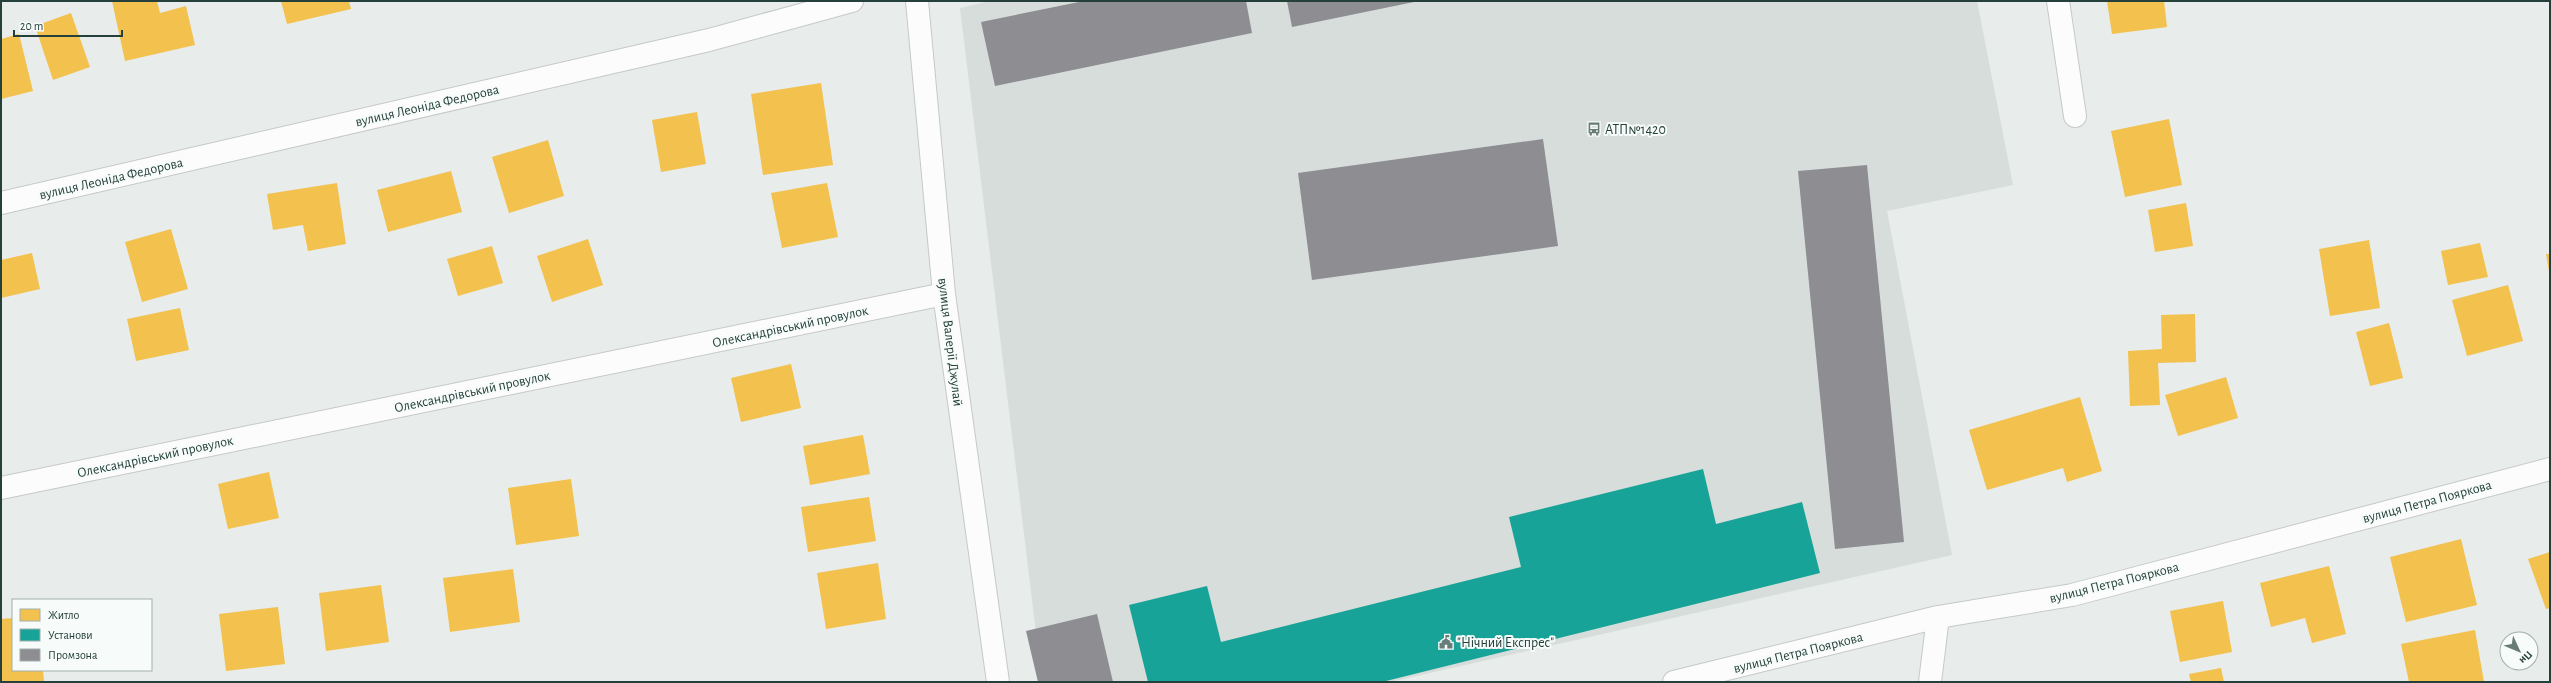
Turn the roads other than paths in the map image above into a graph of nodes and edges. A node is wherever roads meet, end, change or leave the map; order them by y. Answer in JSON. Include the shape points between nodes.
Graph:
{"nodes":[{"id":1,"x":852,"y":1,"type":"edge"},
{"id":2,"x":917,"y":1,"type":"edge"},
{"id":3,"x":2058,"y":1,"type":"edge"},
{"id":4,"x":2076,"y":116,"type":"dead end"},
{"id":5,"x":1,"y":203,"type":"edge"},
{"id":6,"x":944,"y":294,"type":"junction"},
{"id":7,"x":2550,"y":469,"type":"edge"},
{"id":8,"x":1,"y":488,"type":"edge"},
{"id":9,"x":1938,"y":617,"type":"junction"},
{"id":10,"x":998,"y":682,"type":"edge"},
{"id":11,"x":1674,"y":682,"type":"edge"},
{"id":12,"x":1930,"y":682,"type":"edge"}],
"edges":[{"from":1,"to":5,"type":"street","name":"вулиця Леоніда Федорова","via":[[709,40]]},
{"from":2,"to":6,"type":"street","name":"вулиця Валерії Джулай"},
{"from":3,"to":4,"type":"street"},
{"from":6,"to":8,"type":"street","name":"Олександрівський провулок"},
{"from":6,"to":10,"type":"street","name":"вулиця Валерії Джулай"},
{"from":7,"to":9,"type":"street","name":"вулиця Петра Пояркова","via":[[2072,595]]},
{"from":9,"to":11,"type":"street","name":"вулиця Петра Пояркова"},
{"from":9,"to":12,"type":"street"}]}
